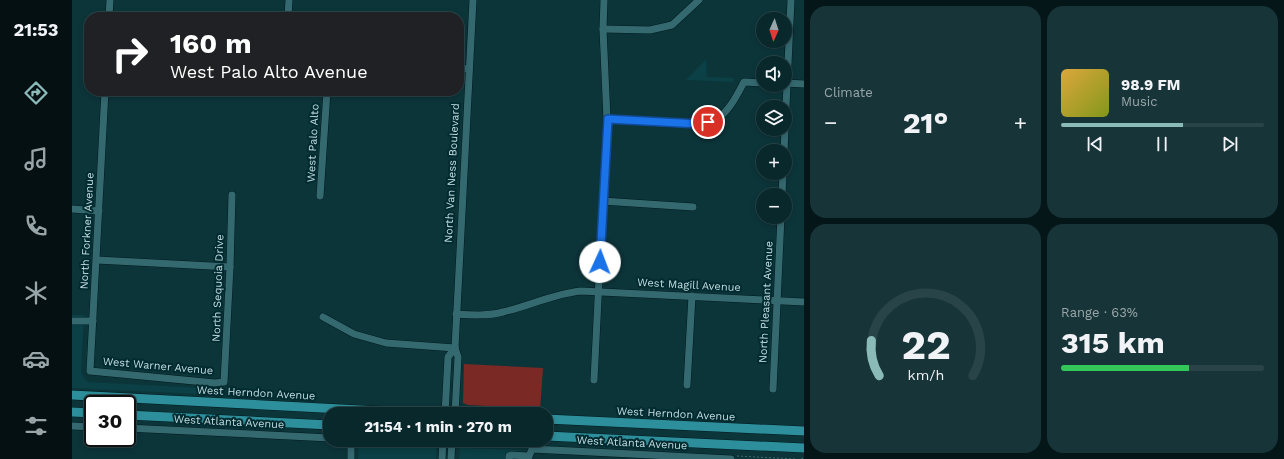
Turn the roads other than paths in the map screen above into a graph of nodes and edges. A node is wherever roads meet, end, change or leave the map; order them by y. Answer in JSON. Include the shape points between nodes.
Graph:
{"nodes":[{"id":1,"x":110,"y":0,"type":"edge"},
{"id":2,"x":289,"y":0,"type":"edge"},
{"id":3,"x":473,"y":0,"type":"edge"},
{"id":4,"x":604,"y":0,"type":"edge"},
{"id":5,"x":698,"y":0,"type":"edge"},
{"id":6,"x":791,"y":0,"type":"edge"},
{"id":7,"x":110,"y":12,"type":"edge"},
{"id":8,"x":288,"y":12,"type":"edge"},
{"id":9,"x":603,"y":29,"type":"junction"},
{"id":10,"x":788,"y":56,"type":"edge"},
{"id":11,"x":464,"y":68,"type":"edge"},
{"id":12,"x":469,"y":69,"type":"junction"},
{"id":13,"x":756,"y":82,"type":"edge"},
{"id":14,"x":792,"y":83,"type":"edge"},
{"id":15,"x":804,"y":84,"type":"edge"},
{"id":16,"x":105,"y":96,"type":"edge"},
{"id":17,"x":327,"y":96,"type":"edge"},
{"id":18,"x":608,"y":119,"type":"junction"},
{"id":19,"x":232,"y":195,"type":"dead end"},
{"id":20,"x":320,"y":196,"type":"dead end"},
{"id":21,"x":602,"y":201,"type":"junction"},
{"id":22,"x":693,"y":207,"type":"dead end"},
{"id":23,"x":72,"y":210,"type":"edge"},
{"id":24,"x":99,"y":211,"type":"junction"},
{"id":25,"x":781,"y":224,"type":"edge"},
{"id":26,"x":97,"y":260,"type":"junction"},
{"id":27,"x":230,"y":267,"type":"junction"},
{"id":28,"x":599,"y":292,"type":"junction"},
{"id":29,"x":692,"y":296,"type":"junction"},
{"id":30,"x":777,"y":300,"type":"junction"},
{"id":31,"x":804,"y":302,"type":"edge"},
{"id":32,"x":456,"y":314,"type":"junction"},
{"id":33,"x":323,"y":317,"type":"dead end"},
{"id":34,"x":72,"y":321,"type":"edge"},
{"id":35,"x":93,"y":321,"type":"junction"},
{"id":36,"x":455,"y":348,"type":"junction"},
{"id":37,"x":90,"y":371,"type":"joint"},
{"id":38,"x":594,"y":380,"type":"dead end"},
{"id":39,"x":224,"y":382,"type":"joint"},
{"id":40,"x":687,"y":385,"type":"dead end"},
{"id":41,"x":773,"y":389,"type":"dead end"},
{"id":42,"x":72,"y":395,"type":"edge"},
{"id":43,"x":444,"y":407,"type":"edge"},
{"id":44,"x":454,"y":407,"type":"edge"},
{"id":45,"x":323,"y":408,"type":"edge"},
{"id":46,"x":72,"y":412,"type":"edge"},
{"id":47,"x":84,"y":413,"type":"edge"},
{"id":48,"x":136,"y":415,"type":"edge"},
{"id":49,"x":553,"y":419,"type":"edge"},
{"id":50,"x":323,"y":425,"type":"edge"},
{"id":51,"x":72,"y":426,"type":"edge"},
{"id":52,"x":84,"y":427,"type":"edge"},
{"id":53,"x":136,"y":428,"type":"edge"},
{"id":54,"x":804,"y":432,"type":"edge"},
{"id":55,"x":553,"y":436,"type":"edge"},
{"id":56,"x":323,"y":438,"type":"edge"},
{"id":57,"x":351,"y":447,"type":"edge"},
{"id":58,"x":441,"y":447,"type":"edge"},
{"id":59,"x":454,"y":447,"type":"edge"},
{"id":60,"x":804,"y":448,"type":"edge"},
{"id":61,"x":529,"y":452,"type":"edge"},
{"id":62,"x":351,"y":459,"type":"edge"},
{"id":63,"x":442,"y":459,"type":"edge"},
{"id":64,"x":451,"y":459,"type":"edge"},
{"id":65,"x":508,"y":459,"type":"edge"},
{"id":66,"x":731,"y":459,"type":"edge"}],
"edges":[{"from":1,"to":7,"type":"street"},
{"from":2,"to":8,"type":"street"},
{"from":3,"to":12,"type":"street","name":"North Van Ness Boulevard"},
{"from":4,"to":9,"type":"street"},
{"from":5,"to":9,"type":"street","via":[[672,25],[650,30]]},
{"from":6,"to":10,"type":"street"},
{"from":9,"to":18,"type":"street"},
{"from":11,"to":12,"type":"street"},
{"from":12,"to":32,"type":"street","name":"North Van Ness Boulevard"},
{"from":13,"to":18,"type":"street","via":[[744,82],[730,107],[717,120],[699,124]]},
{"from":14,"to":15,"type":"street"},
{"from":16,"to":24,"type":"street","name":"North Forkner Avenue"},
{"from":17,"to":20,"type":"street","name":"West Palo Alto"},
{"from":18,"to":21,"type":"street"},
{"from":19,"to":27,"type":"street","name":"North Sequoia Drive"},
{"from":21,"to":22,"type":"street"},
{"from":21,"to":28,"type":"street"},
{"from":23,"to":24,"type":"street"},
{"from":24,"to":26,"type":"street","name":"North Forkner Avenue"},
{"from":25,"to":30,"type":"street","name":"North Pleasant Avenue"},
{"from":26,"to":27,"type":"street"},
{"from":26,"to":35,"type":"street","name":"North Forkner Avenue"},
{"from":27,"to":39,"type":"street","name":"North Sequoia Drive"},
{"from":28,"to":29,"type":"street","name":"West Magill Avenue"},
{"from":28,"to":32,"type":"street","name":"West Magill Avenue","via":[[567,292],[492,314]]},
{"from":28,"to":38,"type":"street"},
{"from":29,"to":30,"type":"street","name":"West Magill Avenue"},
{"from":29,"to":40,"type":"street"},
{"from":30,"to":31,"type":"street","name":"West Magill Avenue"},
{"from":30,"to":41,"type":"street","name":"North Pleasant Avenue"},
{"from":32,"to":36,"type":"street","name":"North Van Ness Boulevard"},
{"from":33,"to":36,"type":"street","via":[[354,334],[386,343]]},
{"from":34,"to":35,"type":"street"},
{"from":35,"to":37,"type":"street","name":"North Forkner Avenue"},
{"from":36,"to":43,"type":"street","name":"North Van Ness Boulevard","via":[[448,357]]},
{"from":36,"to":44,"type":"street","name":"North Van Ness Boulevard","via":[[458,357]]},
{"from":37,"to":39,"type":"street","name":"West Warner Avenue"},
{"from":42,"to":45,"type":"main road","name":"West Herndon Avenue"},
{"from":46,"to":47,"type":"main road"},
{"from":48,"to":50,"type":"main road"},
{"from":49,"to":54,"type":"main road","name":"West Herndon Avenue"},
{"from":51,"to":52,"type":"street"},
{"from":53,"to":56,"type":"street","name":"West Atlanta Avenue"},
{"from":55,"to":60,"type":"main road"},
{"from":57,"to":62,"type":"street"},
{"from":58,"to":63,"type":"street"},
{"from":59,"to":64,"type":"street"},
{"from":61,"to":65,"type":"street","name":"West Atlanta Avenue","via":[[511,455]]},
{"from":61,"to":66,"type":"street","name":"West Atlanta Avenue"}]}
